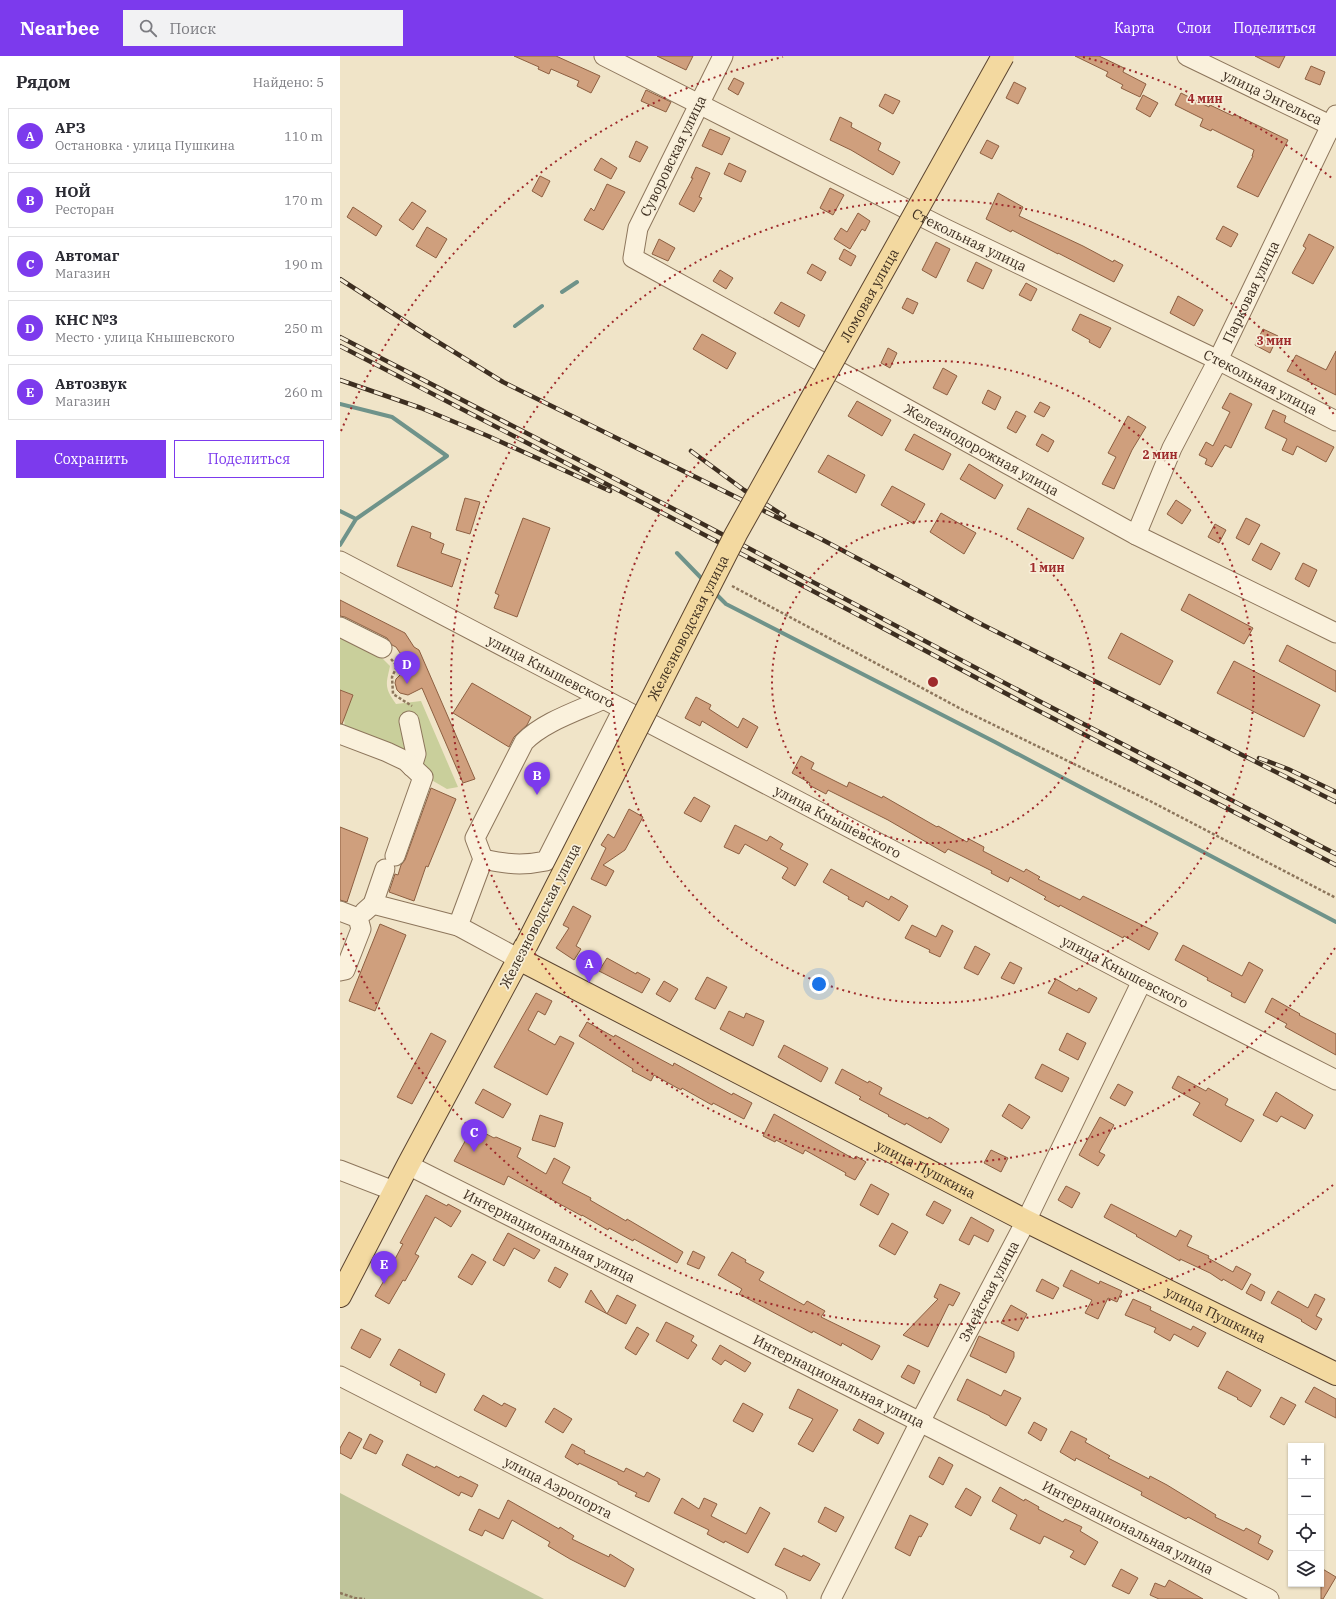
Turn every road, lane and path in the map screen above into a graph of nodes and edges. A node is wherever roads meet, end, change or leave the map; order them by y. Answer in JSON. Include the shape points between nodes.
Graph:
{"nodes":[{"id":1,"x":604,"y":56,"type":"edge"},
{"id":2,"x":722,"y":56,"type":"edge"},
{"id":3,"x":1003,"y":56,"type":"edge"},
{"id":4,"x":1187,"y":56,"type":"edge"},
{"id":5,"x":699,"y":104,"type":"junction"},
{"id":6,"x":1334,"y":123,"type":"edge"},
{"id":7,"x":633,"y":258,"type":"joint"},
{"id":8,"x":1218,"y":360,"type":"junction"},
{"id":9,"x":1336,"y":420,"type":"edge"},
{"id":10,"x":736,"y":534,"type":"joint"},
{"id":11,"x":1136,"y":535,"type":"junction"},
{"id":12,"x":340,"y":560,"type":"edge"},
{"id":13,"x":732,"y":586,"type":"dead end"},
{"id":14,"x":340,"y":627,"type":"edge"},
{"id":15,"x":1336,"y":633,"type":"edge"},
{"id":16,"x":382,"y":648,"type":"dead end"},
{"id":17,"x":604,"y":699,"type":"junction"},
{"id":18,"x":623,"y":709,"type":"junction"},
{"id":19,"x":409,"y":721,"type":"dead end"},
{"id":20,"x":340,"y":734,"type":"edge"},
{"id":21,"x":412,"y":766,"type":"junction"},
{"id":22,"x":483,"y":859,"type":"junction"},
{"id":23,"x":1336,"y":898,"type":"edge"},
{"id":24,"x":373,"y":904,"type":"junction"},
{"id":25,"x":340,"y":911,"type":"edge"},
{"id":26,"x":358,"y":918,"type":"junction"},
{"id":27,"x":458,"y":926,"type":"junction"},
{"id":28,"x":522,"y":953,"type":"junction"},
{"id":29,"x":340,"y":971,"type":"edge"},
{"id":30,"x":1142,"y":981,"type":"junction"},
{"id":31,"x":1336,"y":1080,"type":"edge"},
{"id":32,"x":408,"y":1165,"type":"junction"},
{"id":33,"x":340,"y":1170,"type":"edge"},
{"id":34,"x":394,"y":1191,"type":"junction"},
{"id":35,"x":1026,"y":1221,"type":"junction"},
{"id":36,"x":340,"y":1296,"type":"edge"},
{"id":37,"x":1336,"y":1374,"type":"edge"},
{"id":38,"x":340,"y":1376,"type":"edge"},
{"id":39,"x":920,"y":1422,"type":"junction"},
{"id":40,"x":340,"y":1593,"type":"edge"},
{"id":41,"x":365,"y":1599,"type":"edge"},
{"id":42,"x":777,"y":1599,"type":"edge"},
{"id":43,"x":831,"y":1599,"type":"edge"},
{"id":44,"x":1269,"y":1599,"type":"edge"}],
"edges":[{"from":1,"to":5,"type":"street","name":"Стекольная улица"},
{"from":2,"to":5,"type":"street","name":"Суворовская улица"},
{"from":3,"to":10,"type":"main road","name":"Ломовая улица","bridge":true},
{"from":4,"to":6,"type":"street","name":"улица Энгельса"},
{"from":5,"to":7,"type":"street","name":"Суворовская улица","via":[[638,228]]},
{"from":5,"to":8,"type":"street","name":"Стекольная улица","via":[[944,228]]},
{"from":6,"to":8,"type":"street","name":"Парковая улица"},
{"from":7,"to":11,"type":"street","name":"Железнодорожная улица"},
{"from":8,"to":9,"type":"street","name":"Стекольная улица"},
{"from":8,"to":11,"type":"street","name":"Парковая улица","via":[[1172,448]]},
{"from":10,"to":28,"type":"main road","name":"Железноводская улица","bridge":true},
{"from":11,"to":15,"type":"street","name":"Железнодорожная улица"},
{"from":12,"to":17,"type":"street","name":"улица Кнышевского"},
{"from":13,"to":23,"type":"path","via":[[963,710],[1150,801]]},
{"from":14,"to":16,"type":"street"},
{"from":17,"to":18,"type":"street","name":"улица Кнышевского"},
{"from":17,"to":22,"type":"street","via":[[546,725],[532,733],[524,742],[475,838]]},
{"from":18,"to":22,"type":"street","via":[[546,861],[527,865]]},
{"from":18,"to":30,"type":"street","name":"улица Кнышевского"},
{"from":19,"to":21,"type":"street","via":[[416,754]]},
{"from":20,"to":21,"type":"street","via":[[387,752]]},
{"from":21,"to":24,"type":"street","via":[[423,777]]},
{"from":22,"to":27,"type":"street"},
{"from":24,"to":26,"type":"street"},
{"from":24,"to":27,"type":"street"},
{"from":25,"to":26,"type":"street"},
{"from":26,"to":29,"type":"street","via":[[361,929],[345,970]]},
{"from":27,"to":28,"type":"street"},
{"from":28,"to":32,"type":"main road","name":"Железноводская улица"},
{"from":28,"to":35,"type":"main road","name":"улица Пушкина"},
{"from":30,"to":31,"type":"street","name":"улица Кнышевского"},
{"from":30,"to":35,"type":"street","name":"Змейская улица"},
{"from":32,"to":34,"type":"main road","name":"Железноводская улица"},
{"from":32,"to":39,"type":"street","name":"Интернациональная улица"},
{"from":33,"to":34,"type":"street"},
{"from":34,"to":36,"type":"main road","name":"Железноводская улица"},
{"from":35,"to":37,"type":"main road","name":"улица Пушкина"},
{"from":35,"to":39,"type":"street","name":"Змейская улица"},
{"from":38,"to":42,"type":"street","name":"улица Аэропорта"},
{"from":39,"to":43,"type":"street","name":"Змейская улица"},
{"from":39,"to":44,"type":"street","name":"Интернациональная улица"},
{"from":40,"to":41,"type":"path"}]}
